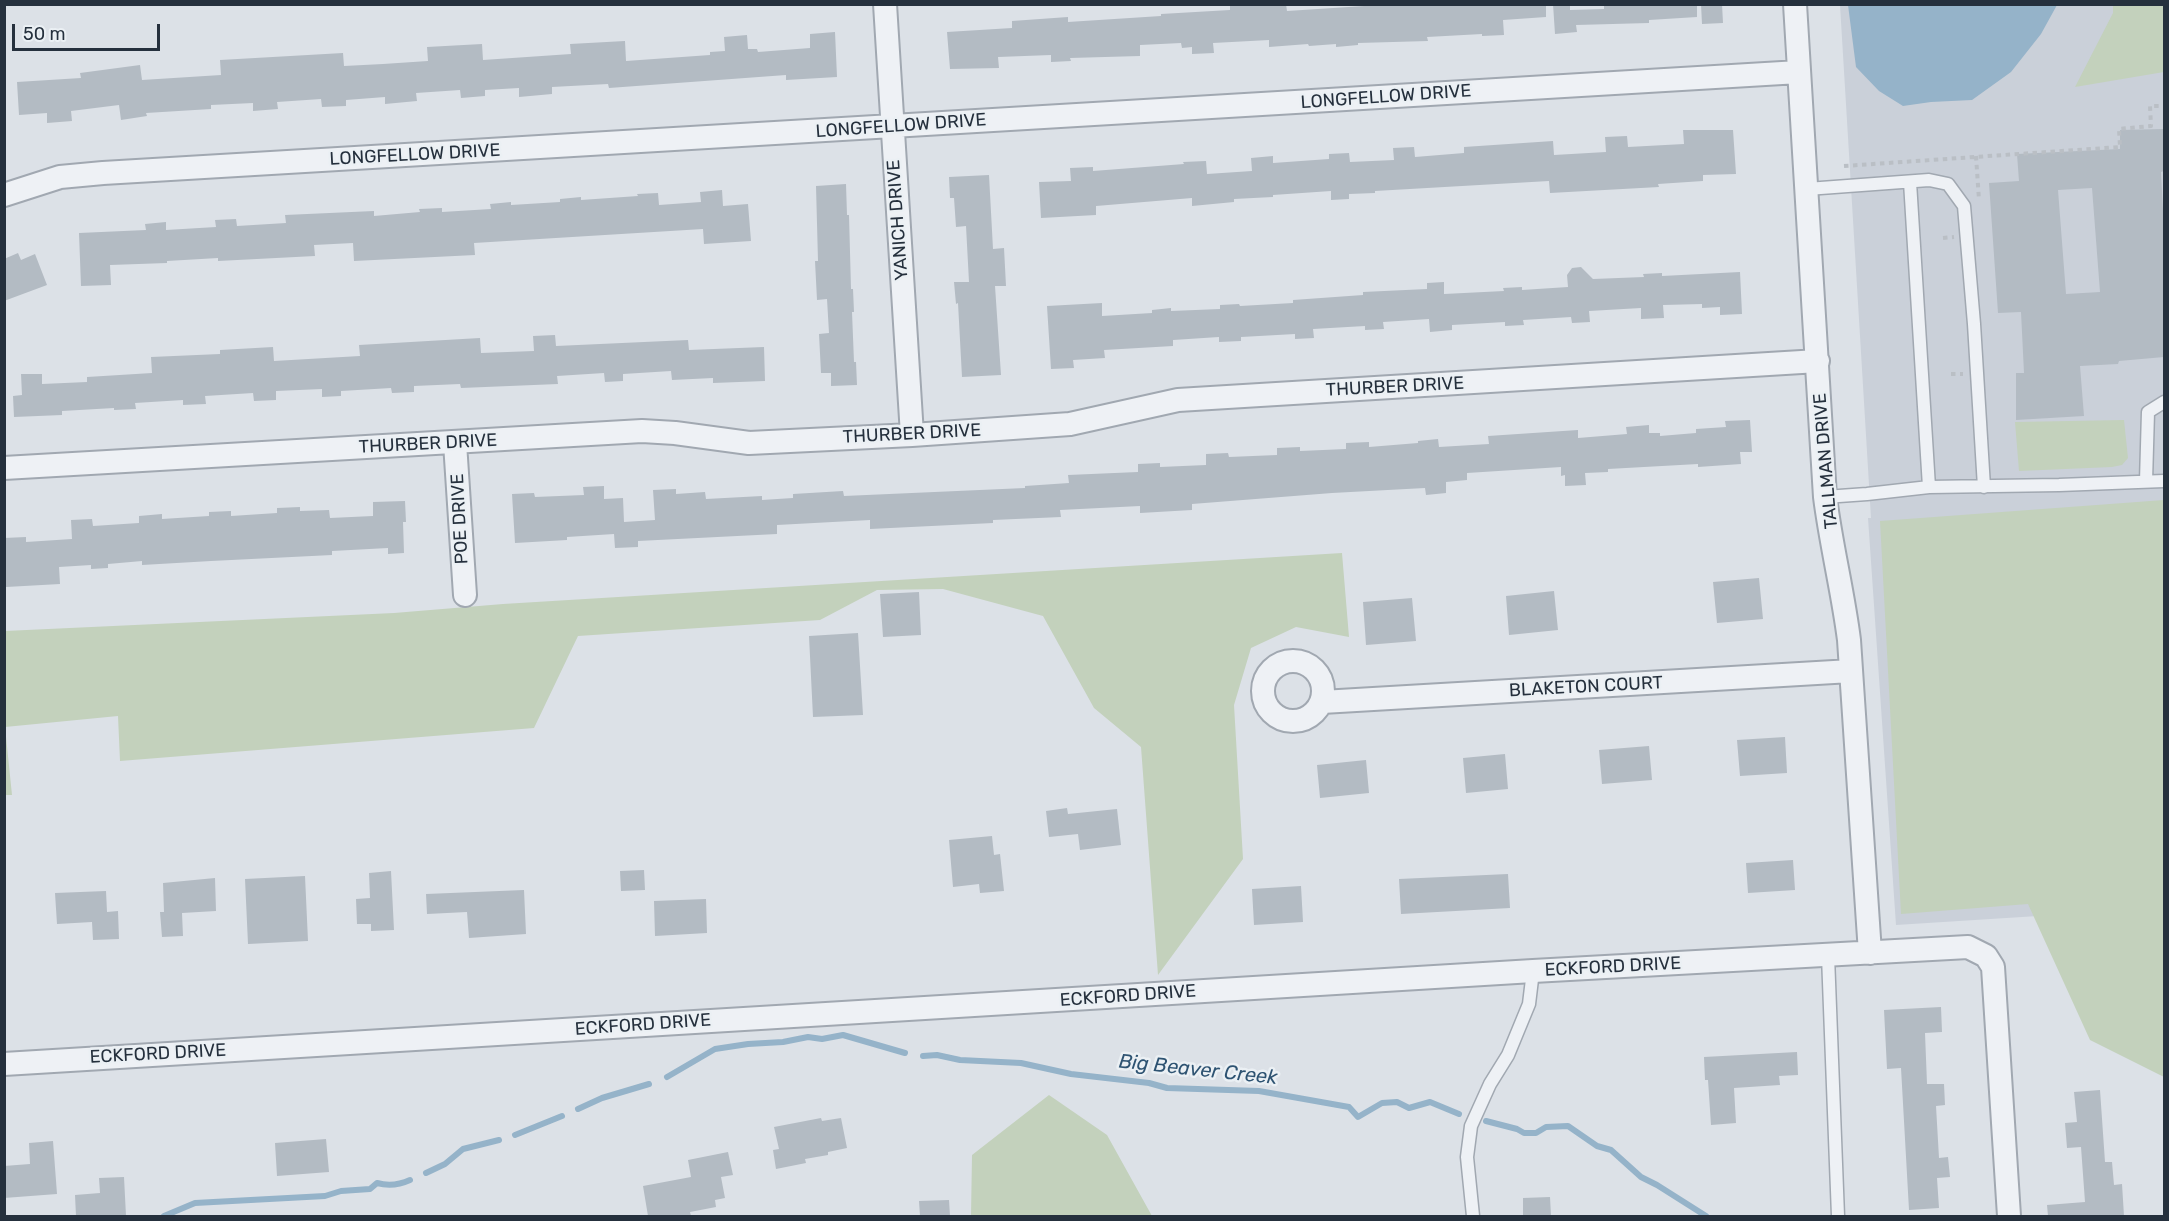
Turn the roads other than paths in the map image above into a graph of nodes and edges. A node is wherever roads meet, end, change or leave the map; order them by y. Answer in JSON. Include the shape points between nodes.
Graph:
{"nodes":[{"id":1,"x":885,"y":4,"type":"edge"},
{"id":2,"x":1795,"y":4,"type":"edge"},
{"id":3,"x":1799,"y":72,"type":"junction"},
{"id":4,"x":892,"y":127,"type":"junction"},
{"id":5,"x":1910,"y":182,"type":"junction"},
{"id":6,"x":1807,"y":189,"type":"junction"},
{"id":7,"x":4,"y":195,"type":"edge"},
{"id":8,"x":1818,"y":361,"type":"junction"},
{"id":9,"x":2164,"y":402,"type":"edge"},
{"id":10,"x":912,"y":435,"type":"junction"},
{"id":11,"x":455,"y":443,"type":"junction"},
{"id":12,"x":4,"y":468,"type":"edge"},
{"id":13,"x":2146,"y":481,"type":"junction"},
{"id":14,"x":2164,"y":481,"type":"edge"},
{"id":15,"x":1929,"y":487,"type":"junction"},
{"id":16,"x":1984,"y":487,"type":"junction"},
{"id":17,"x":1825,"y":497,"type":"junction"},
{"id":18,"x":465,"y":595,"type":"dead end"},
{"id":19,"x":1851,"y":671,"type":"junction"},
{"id":20,"x":1322,"y":702,"type":"dead end"},
{"id":21,"x":1870,"y":953,"type":"junction"},
{"id":22,"x":1828,"y":956,"type":"junction"},
{"id":23,"x":1533,"y":971,"type":"junction"},
{"id":24,"x":4,"y":1064,"type":"edge"},
{"id":25,"x":1473,"y":1216,"type":"edge"},
{"id":26,"x":1838,"y":1216,"type":"edge"},
{"id":27,"x":2009,"y":1216,"type":"edge"}],
"edges":[{"from":1,"to":4,"type":"street","name":"YANICH DRIVE"},
{"from":2,"to":3,"type":"street","name":"TALLMAN DRIVE"},
{"from":3,"to":4,"type":"street","name":"LONGFELLOW DRIVE"},
{"from":3,"to":6,"type":"street","name":"TALLMAN DRIVE"},
{"from":4,"to":7,"type":"street","name":"LONGFELLOW DRIVE","via":[[103,173],[60,177]]},
{"from":4,"to":10,"type":"street","name":"YANICH DRIVE"},
{"from":5,"to":6,"type":"lane"},
{"from":5,"to":15,"type":"lane"},
{"from":5,"to":16,"type":"lane","via":[[1948,184],[1964,206]]},
{"from":6,"to":8,"type":"street","name":"TALLMAN DRIVE"},
{"from":8,"to":10,"type":"street","name":"THURBER DRIVE","via":[[1178,400],[1070,424]]},
{"from":8,"to":17,"type":"street","name":"TALLMAN DRIVE"},
{"from":9,"to":13,"type":"lane","via":[[2148,412]]},
{"from":10,"to":11,"type":"street","name":"THURBER DRIVE","via":[[749,443],[642,431]]},
{"from":11,"to":12,"type":"street","name":"THURBER DRIVE"},
{"from":11,"to":18,"type":"street","name":"POE DRIVE"},
{"from":13,"to":14,"type":"lane"},
{"from":13,"to":16,"type":"lane"},
{"from":15,"to":16,"type":"lane"},
{"from":15,"to":17,"type":"lane"},
{"from":17,"to":19,"type":"street","name":"TALLMAN DRIVE","via":[[1844,600]]},
{"from":19,"to":20,"type":"street","name":"BLAKETON COURT"},
{"from":19,"to":21,"type":"street","name":"TALLMAN DRIVE"},
{"from":21,"to":22,"type":"street","name":"ECKFORD DRIVE"},
{"from":21,"to":27,"type":"street","name":"ECKFORD DRIVE","via":[[1968,947],[1986,956],[1993,967]]},
{"from":22,"to":23,"type":"street","name":"ECKFORD DRIVE"},
{"from":22,"to":26,"type":"lane"},
{"from":23,"to":24,"type":"street","name":"ECKFORD DRIVE"},
{"from":23,"to":25,"type":"lane","via":[[1529,1004],[1471,1126],[1467,1157]]}]}
